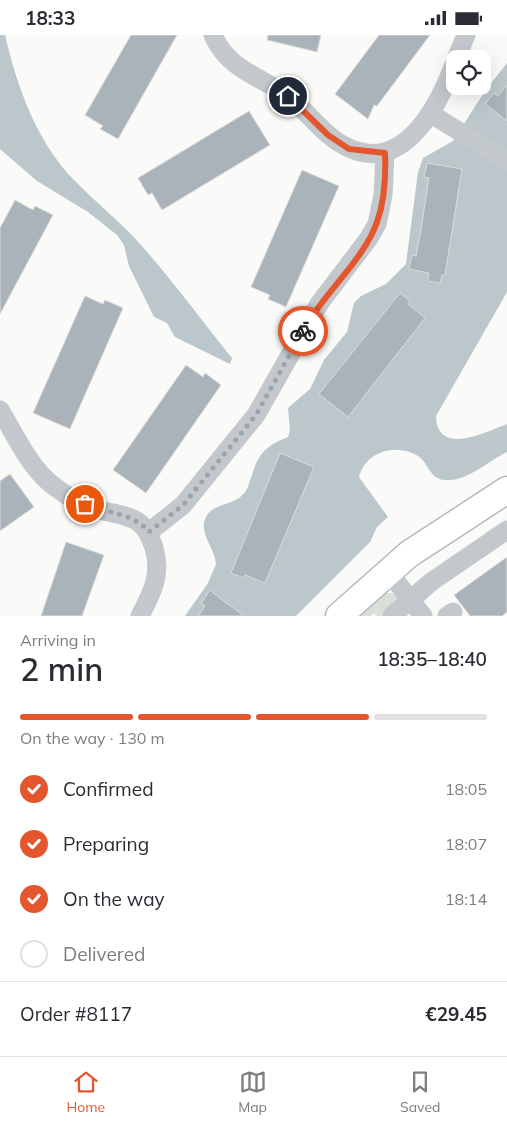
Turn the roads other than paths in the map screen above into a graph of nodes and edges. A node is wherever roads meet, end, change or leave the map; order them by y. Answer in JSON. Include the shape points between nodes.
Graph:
{"nodes":[{"id":1,"x":213,"y":35,"type":"edge"},
{"id":2,"x":466,"y":35,"type":"edge"},
{"id":3,"x":460,"y":50,"type":"edge"},
{"id":4,"x":446,"y":82,"type":"edge"},
{"id":5,"x":431,"y":114,"type":"junction"},
{"id":6,"x":385,"y":153,"type":"junction"},
{"id":7,"x":507,"y":161,"type":"edge"},
{"id":8,"x":0,"y":410,"type":"edge"},
{"id":9,"x":507,"y":490,"type":"edge"},
{"id":10,"x":507,"y":530,"type":"edge"},
{"id":11,"x":149,"y":532,"type":"junction"},
{"id":12,"x":388,"y":571,"type":"junction"},
{"id":13,"x":412,"y":599,"type":"junction"},
{"id":14,"x":140,"y":616,"type":"edge"},
{"id":15,"x":339,"y":616,"type":"edge"},
{"id":16,"x":392,"y":616,"type":"edge"},
{"id":17,"x":423,"y":616,"type":"edge"}],
"edges":[{"from":1,"to":6,"type":"street","via":[[226,56],[240,70],[288,96],[338,142],[361,152]]},
{"from":2,"to":3,"type":"street"},
{"from":4,"to":5,"type":"street"},
{"from":5,"to":6,"type":"street","via":[[406,141]]},
{"from":5,"to":7,"type":"street"},
{"from":6,"to":11,"type":"street","via":[[384,195],[376,224],[360,252],[319,304],[256,415],[183,505]]},
{"from":8,"to":11,"type":"street","via":[[42,477],[85,504],[99,510],[118,512],[142,523]]},
{"from":9,"to":12,"type":"street"},
{"from":10,"to":13,"type":"street","via":[[438,577]]},
{"from":11,"to":14,"type":"street","via":[[158,563],[152,593]]},
{"from":12,"to":13,"type":"street"},
{"from":12,"to":15,"type":"street"},
{"from":13,"to":16,"type":"street"},
{"from":13,"to":17,"type":"street"}]}
